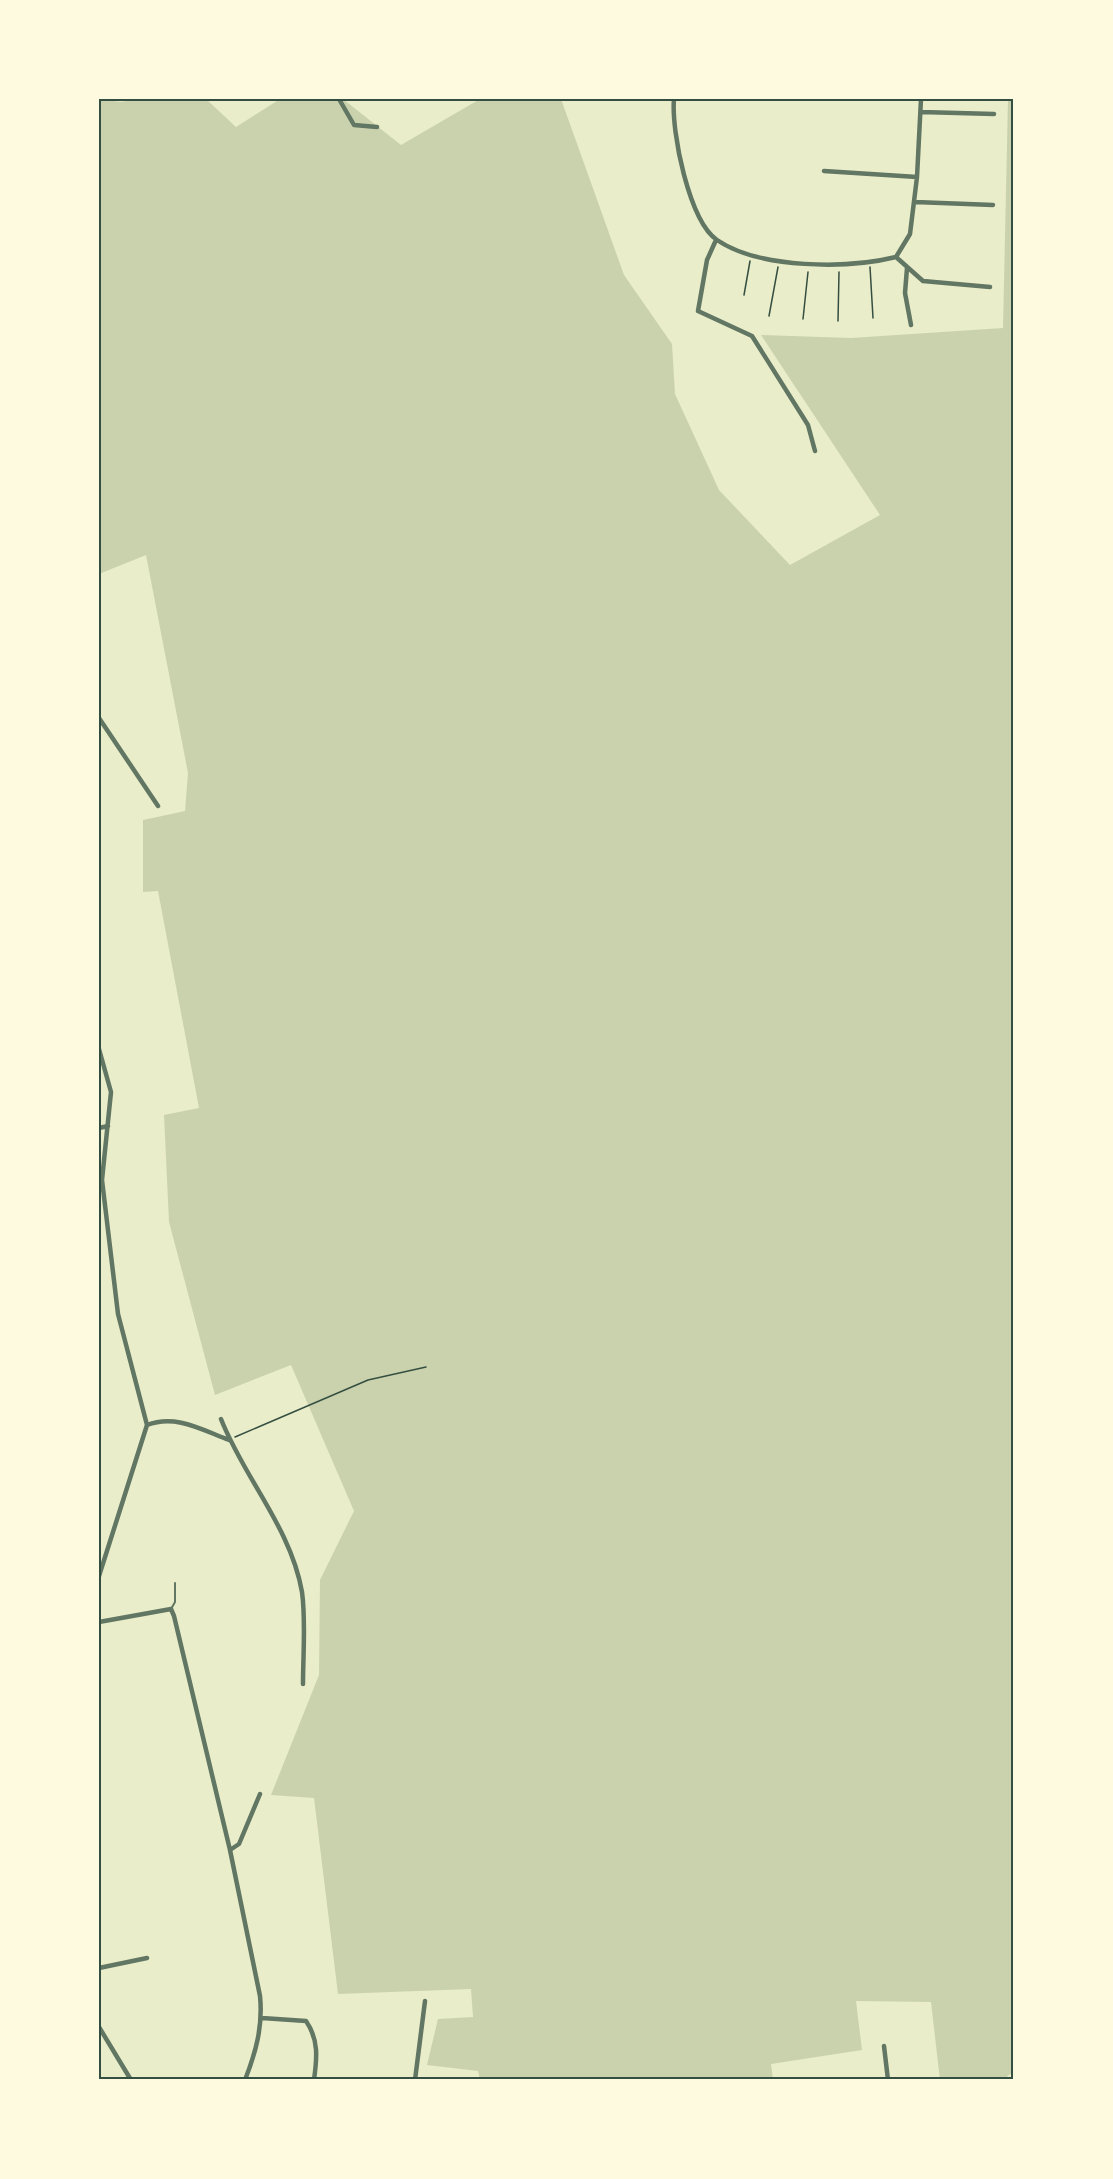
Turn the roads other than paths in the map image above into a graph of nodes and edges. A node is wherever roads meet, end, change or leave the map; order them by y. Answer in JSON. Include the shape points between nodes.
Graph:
{"nodes":[{"id":1,"x":339,"y":99,"type":"edge"},
{"id":2,"x":674,"y":99,"type":"edge"},
{"id":3,"x":921,"y":99,"type":"edge"},
{"id":4,"x":921,"y":112,"type":"junction"},
{"id":5,"x":994,"y":114,"type":"dead end"},
{"id":6,"x":377,"y":127,"type":"dead end"},
{"id":7,"x":824,"y":171,"type":"dead end"},
{"id":8,"x":917,"y":177,"type":"junction"},
{"id":9,"x":915,"y":202,"type":"junction"},
{"id":10,"x":993,"y":205,"type":"dead end"},
{"id":11,"x":716,"y":240,"type":"junction"},
{"id":12,"x":896,"y":257,"type":"junction"},
{"id":13,"x":907,"y":268,"type":"junction"},
{"id":14,"x":990,"y":287,"type":"dead end"},
{"id":15,"x":911,"y":325,"type":"dead end"},
{"id":16,"x":815,"y":452,"type":"dead end"},
{"id":17,"x":99,"y":718,"type":"edge"},
{"id":18,"x":158,"y":806,"type":"dead end"},
{"id":19,"x":99,"y":1049,"type":"edge"},
{"id":20,"x":108,"y":1126,"type":"junction"},
{"id":21,"x":99,"y":1128,"type":"edge"},
{"id":22,"x":220,"y":1419,"type":"dead end"},
{"id":23,"x":147,"y":1425,"type":"junction"},
{"id":24,"x":229,"y":1440,"type":"junction"},
{"id":25,"x":99,"y":1576,"type":"edge"},
{"id":26,"x":175,"y":1583,"type":"dead end"},
{"id":27,"x":171,"y":1609,"type":"junction"},
{"id":28,"x":99,"y":1622,"type":"edge"},
{"id":29,"x":303,"y":1684,"type":"dead end"},
{"id":30,"x":260,"y":1794,"type":"dead end"},
{"id":31,"x":230,"y":1850,"type":"junction"},
{"id":32,"x":147,"y":1958,"type":"dead end"},
{"id":33,"x":99,"y":1968,"type":"edge"},
{"id":34,"x":425,"y":2001,"type":"dead end"},
{"id":35,"x":262,"y":2018,"type":"junction"},
{"id":36,"x":99,"y":2027,"type":"edge"},
{"id":37,"x":885,"y":2046,"type":"dead end"},
{"id":38,"x":131,"y":2080,"type":"edge"},
{"id":39,"x":245,"y":2080,"type":"edge"},
{"id":40,"x":314,"y":2080,"type":"edge"},
{"id":41,"x":416,"y":2080,"type":"edge"},
{"id":42,"x":888,"y":2080,"type":"edge"}],
"edges":[{"from":1,"to":6,"type":"street","via":[[354,125]]},
{"from":2,"to":11,"type":"street","via":[[675,142],[686,183],[701,218]]},
{"from":3,"to":4,"type":"street"},
{"from":4,"to":5,"type":"street"},
{"from":4,"to":8,"type":"street"},
{"from":7,"to":8,"type":"street"},
{"from":8,"to":9,"type":"street"},
{"from":9,"to":10,"type":"street"},
{"from":9,"to":12,"type":"street","via":[[910,234]]},
{"from":11,"to":12,"type":"street","via":[[752,254],[809,265],[869,264]]},
{"from":11,"to":16,"type":"street","via":[[707,260],[698,310],[752,336],[808,425]]},
{"from":12,"to":13,"type":"street"},
{"from":13,"to":14,"type":"street","via":[[923,281]]},
{"from":13,"to":15,"type":"street","via":[[905,293]]},
{"from":17,"to":18,"type":"street"},
{"from":19,"to":20,"type":"street","via":[[111,1092]]},
{"from":20,"to":21,"type":"street"},
{"from":20,"to":23,"type":"street","via":[[102,1180],[118,1314]]},
{"from":22,"to":24,"type":"street"},
{"from":23,"to":24,"type":"street","via":[[160,1420],[182,1422]]},
{"from":23,"to":25,"type":"street"},
{"from":24,"to":29,"type":"street","via":[[285,1538],[302,1593]]},
{"from":26,"to":27,"type":"lane"},
{"from":27,"to":28,"type":"street"},
{"from":27,"to":31,"type":"street"},
{"from":30,"to":31,"type":"street","via":[[239,1844]]},
{"from":31,"to":35,"type":"street"},
{"from":32,"to":33,"type":"street"},
{"from":34,"to":41,"type":"street"},
{"from":35,"to":39,"type":"street"},
{"from":35,"to":40,"type":"street","via":[[306,2021],[313,2030],[317,2049]]},
{"from":36,"to":38,"type":"street"},
{"from":37,"to":42,"type":"street"}]}
